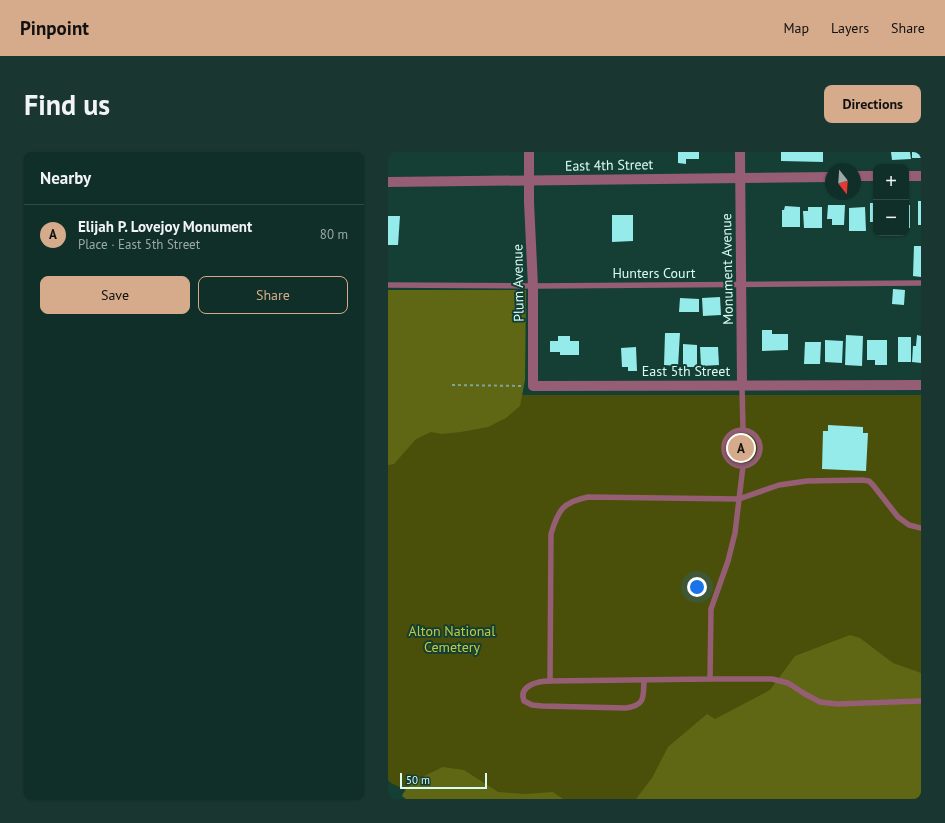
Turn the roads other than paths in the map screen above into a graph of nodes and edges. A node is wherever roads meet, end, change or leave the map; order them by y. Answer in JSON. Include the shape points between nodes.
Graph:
{"nodes":[{"id":1,"x":529,"y":152,"type":"edge"},
{"id":2,"x":740,"y":152,"type":"edge"},
{"id":3,"x":861,"y":176,"type":"edge"},
{"id":4,"x":873,"y":176,"type":"edge"},
{"id":5,"x":909,"y":176,"type":"edge"},
{"id":6,"x":921,"y":176,"type":"edge"},
{"id":7,"x":825,"y":177,"type":"edge"},
{"id":8,"x":740,"y":178,"type":"junction"},
{"id":9,"x":528,"y":180,"type":"junction"},
{"id":10,"x":388,"y":182,"type":"edge"},
{"id":11,"x":921,"y":283,"type":"edge"},
{"id":12,"x":742,"y":284,"type":"junction"},
{"id":13,"x":388,"y":285,"type":"edge"},
{"id":14,"x":533,"y":286,"type":"junction"},
{"id":15,"x":742,"y":385,"type":"junction"},
{"id":16,"x":921,"y":385,"type":"edge"},
{"id":17,"x":533,"y":386,"type":"joint"},
{"id":18,"x":743,"y":430,"type":"junction"},
{"id":19,"x":743,"y":466,"type":"junction"},
{"id":20,"x":739,"y":499,"type":"junction"},
{"id":21,"x":921,"y":528,"type":"edge"},
{"id":22,"x":710,"y":679,"type":"junction"},
{"id":23,"x":644,"y":680,"type":"junction"},
{"id":24,"x":550,"y":681,"type":"junction"},
{"id":25,"x":921,"y":701,"type":"edge"}],
"edges":[{"from":1,"to":9,"type":"street","name":"Plum Avenue"},
{"from":2,"to":8,"type":"street","name":"Monument Avenue"},
{"from":3,"to":4,"type":"street"},
{"from":5,"to":6,"type":"street"},
{"from":7,"to":8,"type":"street","name":"East 4th Street"},
{"from":8,"to":9,"type":"street","name":"East 4th Street"},
{"from":8,"to":12,"type":"street","name":"Monument Avenue"},
{"from":9,"to":10,"type":"street","name":"East 4th Street"},
{"from":9,"to":14,"type":"street","name":"Plum Avenue"},
{"from":11,"to":12,"type":"lane","name":"Hunters Court"},
{"from":12,"to":14,"type":"lane","name":"Hunters Court"},
{"from":12,"to":15,"type":"street","name":"Monument Avenue"},
{"from":13,"to":14,"type":"lane","name":"Hunters Court"},
{"from":14,"to":17,"type":"street","name":"Plum Avenue"},
{"from":15,"to":16,"type":"street","name":"East 5th Street"},
{"from":15,"to":17,"type":"street","name":"East 5th Street"},
{"from":15,"to":18,"type":"lane"},
{"from":18,"to":19,"type":"lane","via":[[749,431],[758,439],[760,451],[754,462]]},
{"from":18,"to":19,"type":"lane","via":[[732,433],[724,448],[732,463]]},
{"from":19,"to":20,"type":"lane"},
{"from":20,"to":21,"type":"lane","via":[[779,485],[807,481],[869,481],[898,517],[909,525]]},
{"from":20,"to":22,"type":"lane","via":[[728,560],[711,609]]},
{"from":20,"to":24,"type":"lane","via":[[588,497],[575,499],[564,505],[551,534]]},
{"from":22,"to":23,"type":"lane"},
{"from":22,"to":25,"type":"lane","via":[[772,679],[788,683],[820,702],[837,704]]},
{"from":23,"to":24,"type":"lane"},
{"from":23,"to":24,"type":"lane","via":[[642,697],[635,707],[542,706],[524,701],[525,689],[540,681]]}]}
